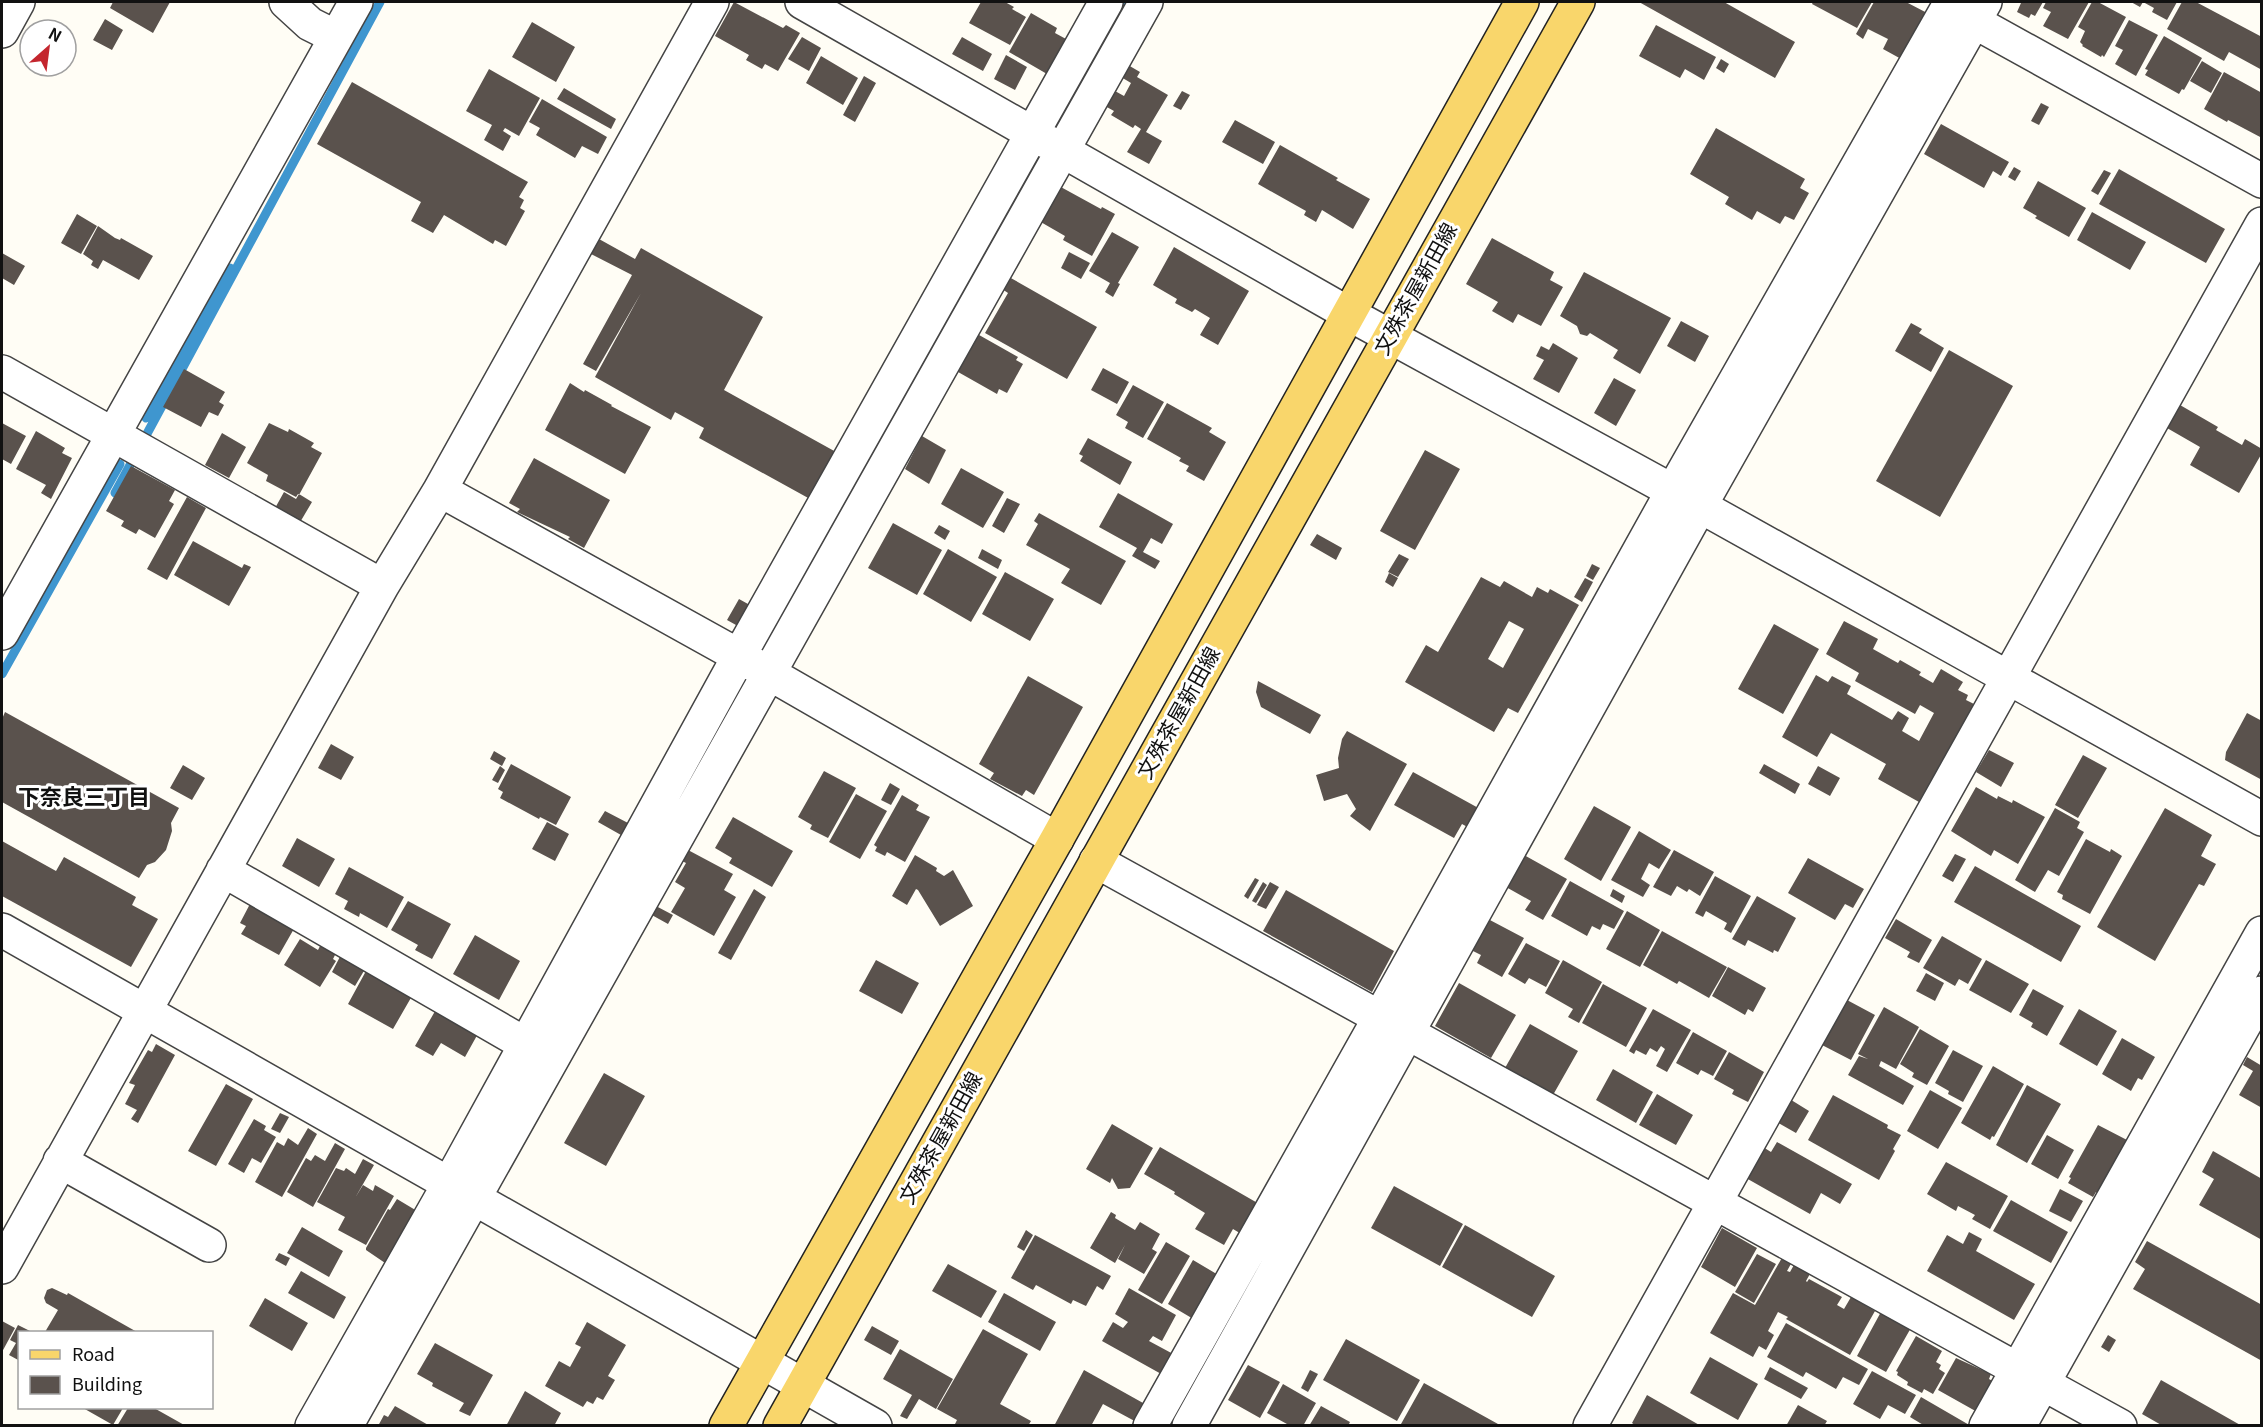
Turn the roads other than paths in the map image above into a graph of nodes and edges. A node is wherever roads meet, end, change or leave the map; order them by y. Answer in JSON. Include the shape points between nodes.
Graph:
{"nodes":[{"id":1,"x":18,"y":2,"type":"edge"},
{"id":2,"x":286,"y":2,"type":"edge"},
{"id":3,"x":356,"y":2,"type":"edge"},
{"id":4,"x":712,"y":2,"type":"edge"},
{"id":5,"x":802,"y":2,"type":"edge"},
{"id":6,"x":1106,"y":2,"type":"edge"},
{"id":7,"x":1146,"y":2,"type":"edge"},
{"id":8,"x":1522,"y":2,"type":"edge"},
{"id":9,"x":1578,"y":2,"type":"edge"},
{"id":10,"x":1959,"y":7,"type":"edge"},
{"id":11,"x":2,"y":31,"type":"edge"},
{"id":12,"x":336,"y":38,"type":"junction"},
{"id":13,"x":1033,"y":134,"type":"junction"},
{"id":14,"x":1062,"y":149,"type":"junction"},
{"id":15,"x":2262,"y":181,"type":"edge"},
{"id":16,"x":2262,"y":224,"type":"edge"},
{"id":17,"x":1349,"y":314,"type":"junction"},
{"id":18,"x":1390,"y":336,"type":"junction"},
{"id":19,"x":2,"y":372,"type":"edge"},
{"id":20,"x":113,"y":434,"type":"junction"},
{"id":21,"x":440,"y":490,"type":"junction"},
{"id":22,"x":1686,"y":499,"type":"junction"},
{"id":23,"x":382,"y":585,"type":"junction"},
{"id":24,"x":2,"y":633,"type":"edge"},
{"id":25,"x":739,"y":656,"type":"junction"},
{"id":26,"x":769,"y":673,"type":"junction"},
{"id":27,"x":2007,"y":677,"type":"junction"},
{"id":28,"x":2262,"y":819,"type":"edge"},
{"id":29,"x":1057,"y":839,"type":"junction"},
{"id":30,"x":1096,"y":861,"type":"junction"},
{"id":31,"x":223,"y":870,"type":"junction"},
{"id":32,"x":2,"y":930,"type":"edge"},
{"id":33,"x":2262,"y":933,"type":"edge"},
{"id":34,"x":2262,"y":993,"type":"edge"},
{"id":35,"x":144,"y":1011,"type":"junction"},
{"id":36,"x":1394,"y":1025,"type":"junction"},
{"id":37,"x":525,"y":1044,"type":"junction"},
{"id":38,"x":60,"y":1161,"type":"junction"},
{"id":39,"x":462,"y":1191,"type":"junction"},
{"id":40,"x":1716,"y":1202,"type":"junction"},
{"id":41,"x":209,"y":1245,"type":"dead end"},
{"id":42,"x":2,"y":1266,"type":"edge"},
{"id":43,"x":762,"y":1362,"type":"junction"},
{"id":44,"x":2031,"y":1375,"type":"junction"},
{"id":45,"x":803,"y":1385,"type":"junction"},
{"id":46,"x":312,"y":1425,"type":"edge"},
{"id":47,"x":346,"y":1425,"type":"edge"},
{"id":48,"x":726,"y":1425,"type":"edge"},
{"id":49,"x":780,"y":1425,"type":"edge"},
{"id":50,"x":875,"y":1425,"type":"edge"},
{"id":51,"x":1150,"y":1425,"type":"edge"},
{"id":52,"x":1189,"y":1425,"type":"edge"},
{"id":53,"x":1590,"y":1425,"type":"edge"},
{"id":54,"x":1986,"y":1425,"type":"edge"},
{"id":55,"x":2019,"y":1425,"type":"edge"},
{"id":56,"x":2120,"y":1425,"type":"edge"}],
"edges":[{"from":1,"to":11,"type":"street"},
{"from":2,"to":12,"type":"street","via":[[310,24]]},
{"from":3,"to":12,"type":"street"},
{"from":4,"to":21,"type":"street"},
{"from":5,"to":13,"type":"street"},
{"from":6,"to":13,"type":"street"},
{"from":7,"to":14,"type":"street"},
{"from":8,"to":17,"type":"main road"},
{"from":9,"to":18,"type":"main road","name":"文殊茶屋新田線"},
{"from":10,"to":15,"type":"street"},
{"from":10,"to":22,"type":"street"},
{"from":12,"to":20,"type":"street"},
{"from":13,"to":14,"type":"street"},
{"from":13,"to":25,"type":"street"},
{"from":14,"to":17,"type":"street"},
{"from":14,"to":26,"type":"street"},
{"from":16,"to":27,"type":"street"},
{"from":17,"to":18,"type":"street"},
{"from":17,"to":29,"type":"main road"},
{"from":18,"to":22,"type":"street"},
{"from":18,"to":30,"type":"main road","name":"文殊茶屋新田線"},
{"from":19,"to":20,"type":"street"},
{"from":20,"to":23,"type":"street"},
{"from":20,"to":24,"type":"street"},
{"from":21,"to":23,"type":"street"},
{"from":21,"to":25,"type":"street"},
{"from":22,"to":27,"type":"street"},
{"from":22,"to":36,"type":"street"},
{"from":23,"to":31,"type":"street"},
{"from":25,"to":26,"type":"street"},
{"from":25,"to":37,"type":"street"},
{"from":26,"to":29,"type":"street"},
{"from":26,"to":39,"type":"street"},
{"from":27,"to":28,"type":"street"},
{"from":27,"to":40,"type":"street"},
{"from":29,"to":43,"type":"main road"},
{"from":30,"to":36,"type":"street"},
{"from":30,"to":45,"type":"main road","name":"文殊茶屋新田線"},
{"from":31,"to":35,"type":"street"},
{"from":31,"to":37,"type":"street"},
{"from":32,"to":35,"type":"street"},
{"from":33,"to":44,"type":"street"},
{"from":34,"to":44,"type":"street"},
{"from":35,"to":38,"type":"street"},
{"from":35,"to":39,"type":"street"},
{"from":36,"to":40,"type":"street"},
{"from":36,"to":51,"type":"street"},
{"from":36,"to":52,"type":"street"},
{"from":37,"to":39,"type":"street"},
{"from":38,"to":41,"type":"street"},
{"from":38,"to":42,"type":"street"},
{"from":39,"to":43,"type":"street"},
{"from":39,"to":46,"type":"street"},
{"from":39,"to":47,"type":"street"},
{"from":40,"to":44,"type":"street"},
{"from":40,"to":53,"type":"street"},
{"from":43,"to":45,"type":"street"},
{"from":43,"to":48,"type":"main road"},
{"from":44,"to":54,"type":"street"},
{"from":44,"to":55,"type":"street"},
{"from":44,"to":56,"type":"street"},
{"from":45,"to":49,"type":"main road","name":"文殊茶屋新田線"},
{"from":45,"to":50,"type":"street"}]}
